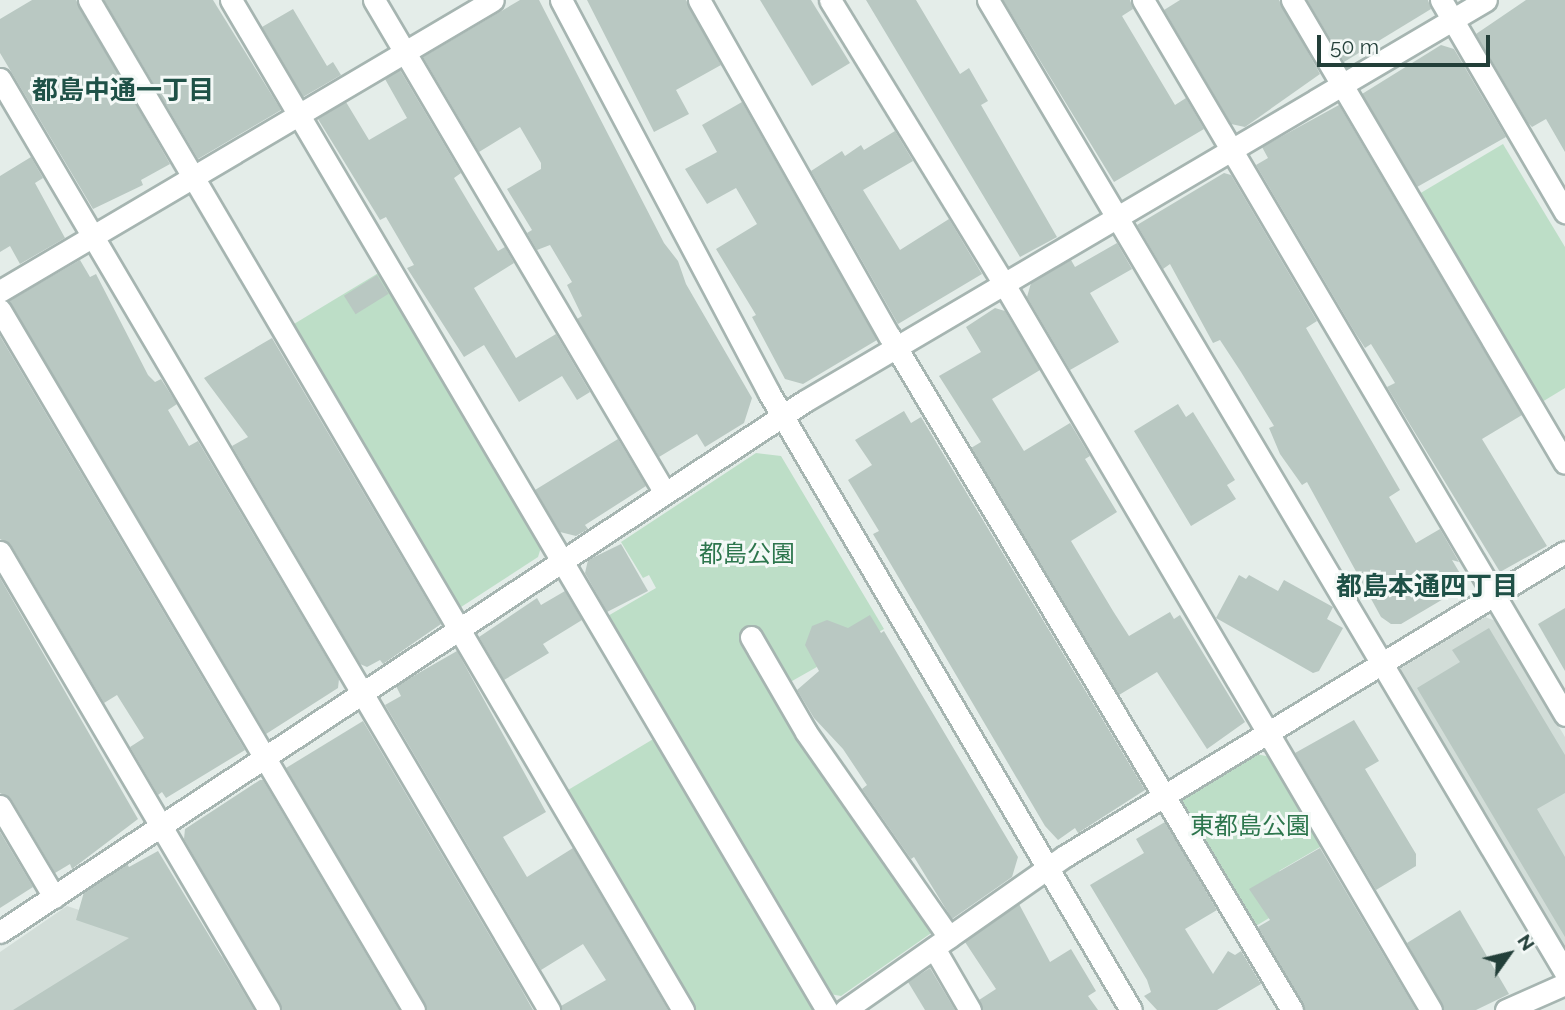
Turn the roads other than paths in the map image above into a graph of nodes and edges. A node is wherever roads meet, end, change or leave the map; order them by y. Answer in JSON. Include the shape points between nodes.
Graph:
{"nodes":[{"id":1,"x":89,"y":0,"type":"edge"},
{"id":2,"x":231,"y":0,"type":"edge"},
{"id":3,"x":374,"y":0,"type":"edge"},
{"id":4,"x":493,"y":0,"type":"edge"},
{"id":5,"x":561,"y":0,"type":"edge"},
{"id":6,"x":699,"y":0,"type":"edge"},
{"id":7,"x":830,"y":0,"type":"edge"},
{"id":8,"x":988,"y":0,"type":"edge"},
{"id":9,"x":1143,"y":0,"type":"edge"},
{"id":10,"x":1292,"y":0,"type":"edge"},
{"id":11,"x":1441,"y":0,"type":"edge"},
{"id":12,"x":1486,"y":0,"type":"edge"},
{"id":13,"x":1452,"y":20,"type":"junction"},
{"id":14,"x":405,"y":52,"type":"junction"},
{"id":15,"x":0,"y":79,"type":"edge"},
{"id":16,"x":1342,"y":85,"type":"junction"},
{"id":17,"x":299,"y":114,"type":"junction"},
{"id":18,"x":1231,"y":150,"type":"junction"},
{"id":19,"x":192,"y":178,"type":"junction"},
{"id":20,"x":1565,"y":212,"type":"edge"},
{"id":21,"x":1117,"y":217,"type":"junction"},
{"id":22,"x":93,"y":236,"type":"junction"},
{"id":23,"x":1004,"y":284,"type":"junction"},
{"id":24,"x":0,"y":291,"type":"edge"},
{"id":25,"x":0,"y":310,"type":"edge"},
{"id":26,"x":896,"y":348,"type":"junction"},
{"id":27,"x":782,"y":416,"type":"junction"},
{"id":28,"x":1565,"y":463,"type":"edge"},
{"id":29,"x":665,"y":494,"type":"junction"},
{"id":30,"x":0,"y":552,"type":"edge"},
{"id":31,"x":1565,"y":552,"type":"edge"},
{"id":32,"x":563,"y":561,"type":"junction"},
{"id":33,"x":1494,"y":596,"type":"junction"},
{"id":34,"x":460,"y":629,"type":"junction"},
{"id":35,"x":751,"y":637,"type":"dead end"},
{"id":36,"x":1382,"y":664,"type":"junction"},
{"id":37,"x":362,"y":693,"type":"junction"},
{"id":38,"x":1565,"y":715,"type":"edge"},
{"id":39,"x":1268,"y":733,"type":"junction"},
{"id":40,"x":265,"y":758,"type":"junction"},
{"id":41,"x":1165,"y":796,"type":"junction"},
{"id":42,"x":0,"y":806,"type":"edge"},
{"id":43,"x":161,"y":826,"type":"junction"},
{"id":44,"x":1048,"y":868,"type":"junction"},
{"id":45,"x":54,"y":897,"type":"junction"},
{"id":46,"x":0,"y":932,"type":"edge"},
{"id":47,"x":942,"y":942,"type":"junction"},
{"id":48,"x":1565,"y":972,"type":"edge"},
{"id":49,"x":1565,"y":984,"type":"edge"},
{"id":50,"x":1516,"y":1008,"type":"edge"},
{"id":51,"x":269,"y":1010,"type":"edge"},
{"id":52,"x":414,"y":1010,"type":"edge"},
{"id":53,"x":549,"y":1010,"type":"edge"},
{"id":54,"x":683,"y":1010,"type":"edge"},
{"id":55,"x":827,"y":1010,"type":"edge"},
{"id":56,"x":845,"y":1010,"type":"edge"},
{"id":57,"x":970,"y":1010,"type":"edge"},
{"id":58,"x":1131,"y":1010,"type":"edge"},
{"id":59,"x":1292,"y":1010,"type":"edge"},
{"id":60,"x":1431,"y":1010,"type":"edge"}],
"edges":[{"from":1,"to":19,"type":"street"},
{"from":2,"to":17,"type":"street"},
{"from":3,"to":14,"type":"street"},
{"from":4,"to":14,"type":"street"},
{"from":5,"to":27,"type":"street"},
{"from":6,"to":26,"type":"street"},
{"from":7,"to":23,"type":"street"},
{"from":8,"to":21,"type":"street"},
{"from":9,"to":18,"type":"street"},
{"from":10,"to":16,"type":"street"},
{"from":11,"to":13,"type":"street"},
{"from":12,"to":13,"type":"street"},
{"from":13,"to":16,"type":"street"},
{"from":13,"to":20,"type":"street"},
{"from":14,"to":17,"type":"street"},
{"from":14,"to":29,"type":"street"},
{"from":15,"to":22,"type":"street"},
{"from":16,"to":18,"type":"street"},
{"from":16,"to":28,"type":"street"},
{"from":17,"to":19,"type":"street"},
{"from":17,"to":32,"type":"street"},
{"from":18,"to":21,"type":"street"},
{"from":18,"to":33,"type":"street"},
{"from":19,"to":22,"type":"street"},
{"from":19,"to":34,"type":"street"},
{"from":21,"to":23,"type":"street"},
{"from":21,"to":36,"type":"street"},
{"from":22,"to":24,"type":"street"},
{"from":22,"to":37,"type":"street"},
{"from":23,"to":26,"type":"street"},
{"from":23,"to":39,"type":"street"},
{"from":25,"to":40,"type":"street"},
{"from":26,"to":27,"type":"street"},
{"from":26,"to":41,"type":"street"},
{"from":27,"to":29,"type":"street"},
{"from":27,"to":44,"type":"street"},
{"from":29,"to":32,"type":"street"},
{"from":30,"to":43,"type":"street"},
{"from":31,"to":33,"type":"street"},
{"from":32,"to":34,"type":"street"},
{"from":32,"to":55,"type":"street"},
{"from":33,"to":36,"type":"street"},
{"from":33,"to":38,"type":"street"},
{"from":34,"to":37,"type":"street"},
{"from":34,"to":54,"type":"street"},
{"from":35,"to":47,"type":"street","via":[[806,733]]},
{"from":36,"to":39,"type":"street"},
{"from":36,"to":48,"type":"street"},
{"from":37,"to":40,"type":"street"},
{"from":37,"to":53,"type":"street"},
{"from":39,"to":41,"type":"street"},
{"from":39,"to":60,"type":"street"},
{"from":40,"to":43,"type":"street"},
{"from":40,"to":52,"type":"street"},
{"from":41,"to":44,"type":"street"},
{"from":41,"to":59,"type":"street"},
{"from":42,"to":45,"type":"street"},
{"from":43,"to":45,"type":"street"},
{"from":43,"to":51,"type":"street"},
{"from":44,"to":47,"type":"street"},
{"from":44,"to":58,"type":"street"},
{"from":45,"to":46,"type":"street"},
{"from":47,"to":56,"type":"street"},
{"from":47,"to":57,"type":"street"},
{"from":49,"to":50,"type":"street"}]}
